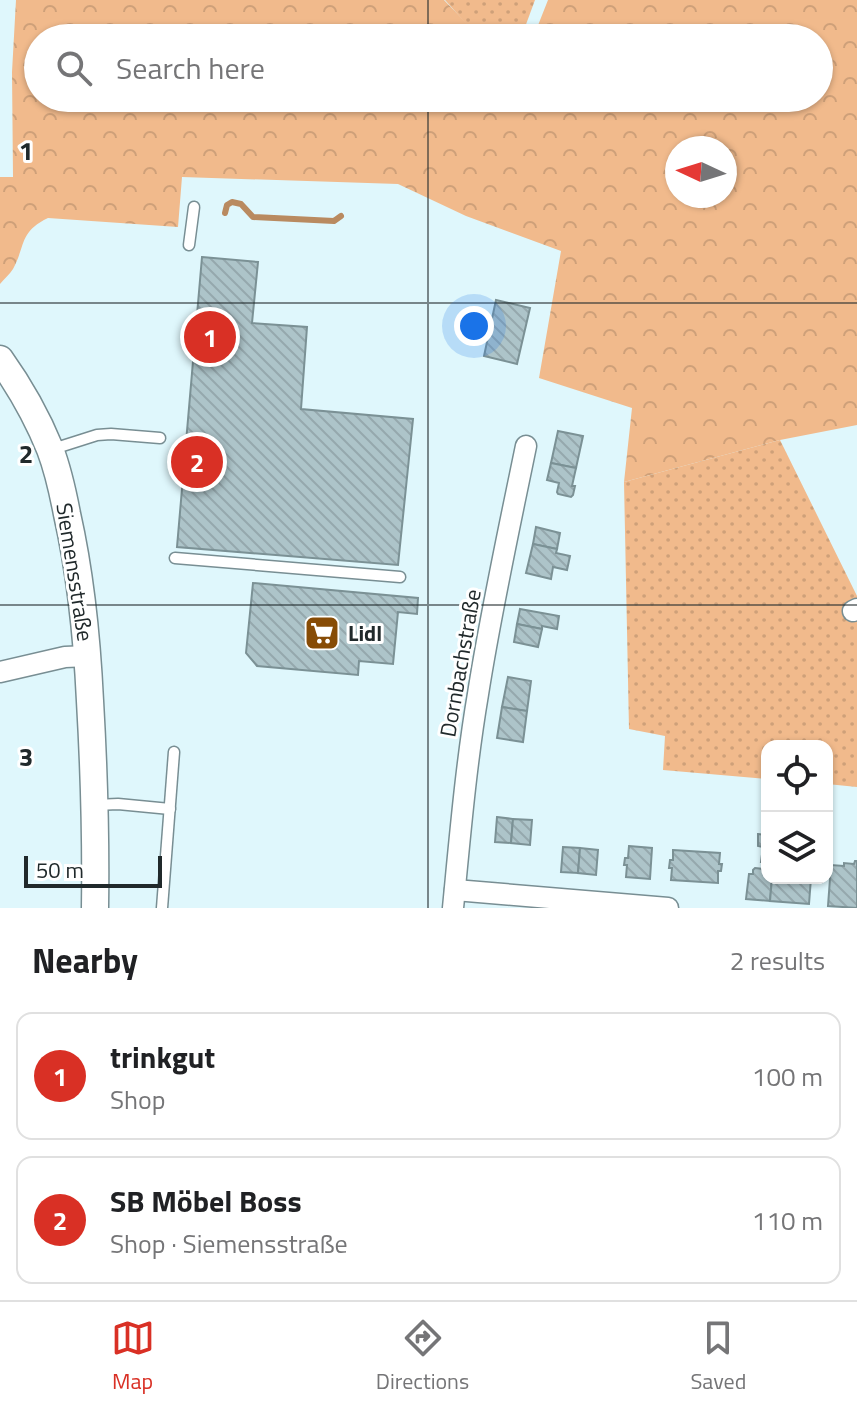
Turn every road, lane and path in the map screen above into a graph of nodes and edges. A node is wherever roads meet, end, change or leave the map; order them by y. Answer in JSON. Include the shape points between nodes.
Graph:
{"nodes":[{"id":1,"x":194,"y":207,"type":"dead end"},
{"id":2,"x":189,"y":245,"type":"dead end"},
{"id":3,"x":0,"y":359,"type":"edge"},
{"id":4,"x":160,"y":438,"type":"dead end"},
{"id":5,"x":526,"y":446,"type":"dead end"},
{"id":6,"x":50,"y":450,"type":"junction"},
{"id":7,"x":175,"y":558,"type":"dead end"},
{"id":8,"x":400,"y":577,"type":"dead end"},
{"id":9,"x":88,"y":656,"type":"junction"},
{"id":10,"x":0,"y":672,"type":"edge"},
{"id":11,"x":174,"y":752,"type":"dead end"},
{"id":12,"x":96,"y":805,"type":"junction"},
{"id":13,"x":170,"y":809,"type":"junction"},
{"id":14,"x":454,"y":899,"type":"edge"},
{"id":15,"x":95,"y":908,"type":"edge"},
{"id":16,"x":162,"y":908,"type":"edge"},
{"id":17,"x":668,"y":908,"type":"edge"}],
"edges":[{"from":1,"to":2,"type":"lane"},
{"from":3,"to":6,"type":"street","name":"Siemensstraße","via":[[20,386]]},
{"from":4,"to":6,"type":"lane","via":[[97,435]]},
{"from":5,"to":14,"type":"street","name":"Dornbachstraße","via":[[478,694]]},
{"from":6,"to":9,"type":"street","name":"Siemensstraße","via":[[76,553]]},
{"from":7,"to":8,"type":"lane"},
{"from":9,"to":10,"type":"street","name":"Siemensstraße"},
{"from":9,"to":12,"type":"street","name":"Siemensstraße"},
{"from":11,"to":13,"type":"lane"},
{"from":12,"to":13,"type":"lane"},
{"from":12,"to":15,"type":"street","name":"Siemensstraße"},
{"from":13,"to":16,"type":"lane"},
{"from":14,"to":17,"type":"street","name":"Dornbachstraße"}]}
